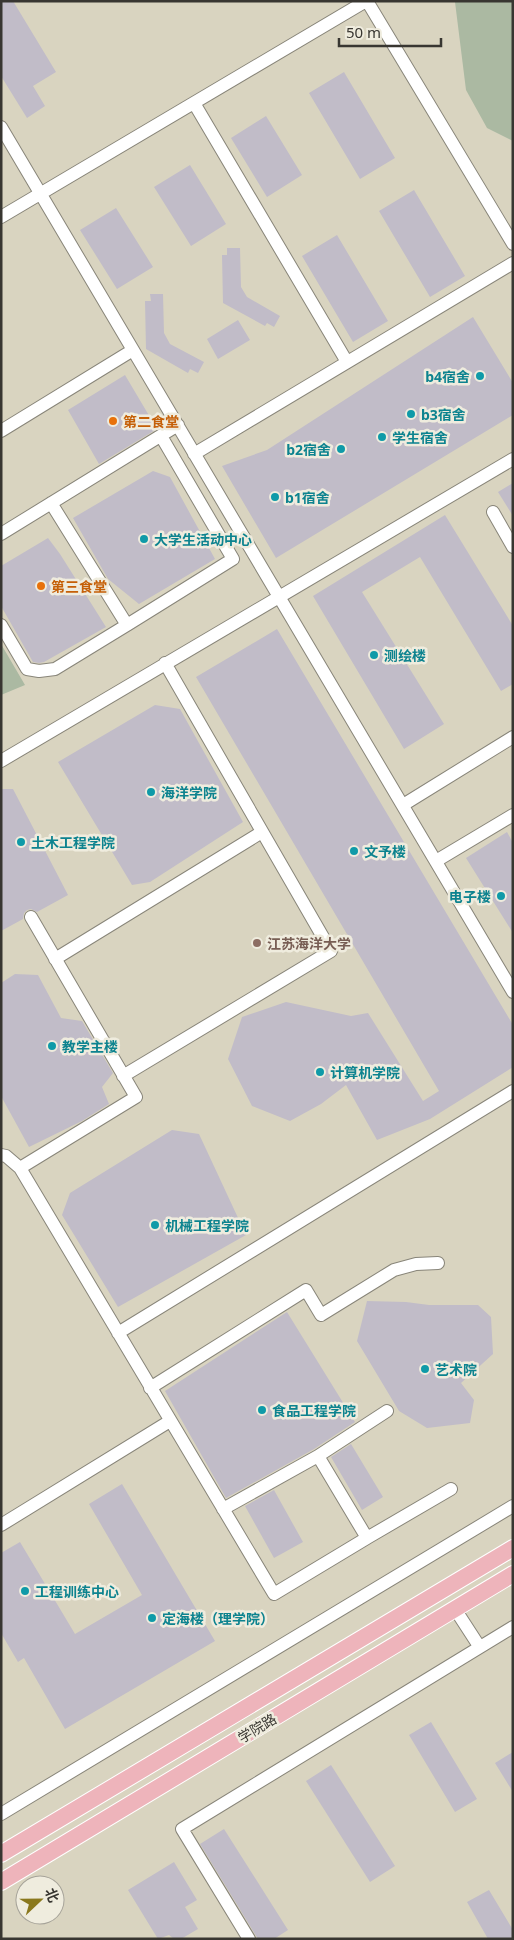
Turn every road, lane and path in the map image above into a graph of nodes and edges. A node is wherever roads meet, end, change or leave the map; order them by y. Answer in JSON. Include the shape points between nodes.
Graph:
{"nodes":[{"id":1,"x":360,"y":3,"type":"edge"},
{"id":2,"x":194,"y":103,"type":"junction"},
{"id":3,"x":1,"y":127,"type":"edge"},
{"id":4,"x":40,"y":194,"type":"junction"},
{"id":5,"x":1,"y":217,"type":"edge"},
{"id":6,"x":513,"y":244,"type":"edge"},
{"id":7,"x":513,"y":263,"type":"edge"},
{"id":8,"x":133,"y":350,"type":"junction"},
{"id":9,"x":347,"y":362,"type":"junction"},
{"id":10,"x":178,"y":425,"type":"junction"},
{"id":11,"x":1,"y":431,"type":"edge"},
{"id":12,"x":161,"y":436,"type":"junction"},
{"id":13,"x":194,"y":454,"type":"junction"},
{"id":14,"x":513,"y":459,"type":"edge"},
{"id":15,"x":51,"y":504,"type":"junction"},
{"id":16,"x":493,"y":512,"type":"dead end"},
{"id":17,"x":1,"y":534,"type":"edge"},
{"id":18,"x":513,"y":547,"type":"edge"},
{"id":19,"x":280,"y":596,"type":"junction"},
{"id":20,"x":126,"y":625,"type":"junction"},
{"id":21,"x":1,"y":626,"type":"edge"},
{"id":22,"x":165,"y":663,"type":"junction"},
{"id":23,"x":513,"y":737,"type":"edge"},
{"id":24,"x":1,"y":761,"type":"edge"},
{"id":25,"x":402,"y":805,"type":"junction"},
{"id":26,"x":513,"y":816,"type":"edge"},
{"id":27,"x":262,"y":832,"type":"junction"},
{"id":28,"x":436,"y":861,"type":"junction"},
{"id":29,"x":31,"y":917,"type":"dead end"},
{"id":30,"x":56,"y":959,"type":"junction"},
{"id":31,"x":513,"y":992,"type":"edge"},
{"id":32,"x":123,"y":1076,"type":"junction"},
{"id":33,"x":513,"y":1091,"type":"edge"},
{"id":34,"x":1,"y":1155,"type":"edge"},
{"id":35,"x":20,"y":1168,"type":"junction"},
{"id":36,"x":438,"y":1264,"type":"dead end"},
{"id":37,"x":118,"y":1333,"type":"junction"},
{"id":38,"x":150,"y":1388,"type":"junction"},
{"id":39,"x":386,"y":1411,"type":"dead end"},
{"id":40,"x":170,"y":1421,"type":"junction"},
{"id":41,"x":318,"y":1456,"type":"junction"},
{"id":42,"x":452,"y":1489,"type":"dead end"},
{"id":43,"x":513,"y":1506,"type":"edge"},
{"id":44,"x":223,"y":1509,"type":"junction"},
{"id":45,"x":1,"y":1525,"type":"edge"},
{"id":46,"x":367,"y":1538,"type":"junction"},
{"id":47,"x":513,"y":1548,"type":"edge"},
{"id":48,"x":513,"y":1574,"type":"edge"},
{"id":49,"x":455,"y":1609,"type":"junction"},
{"id":50,"x":513,"y":1627,"type":"edge"},
{"id":51,"x":479,"y":1646,"type":"junction"},
{"id":52,"x":1,"y":1814,"type":"edge"},
{"id":53,"x":1,"y":1854,"type":"edge"},
{"id":54,"x":1,"y":1882,"type":"edge"},
{"id":55,"x":249,"y":1939,"type":"edge"}],
"edges":[{"from":1,"to":2,"type":"lane"},
{"from":1,"to":6,"type":"lane"},
{"from":2,"to":4,"type":"lane"},
{"from":2,"to":9,"type":"lane"},
{"from":3,"to":4,"type":"lane"},
{"from":4,"to":5,"type":"lane"},
{"from":4,"to":8,"type":"lane"},
{"from":7,"to":9,"type":"lane"},
{"from":8,"to":10,"type":"lane"},
{"from":8,"to":11,"type":"lane"},
{"from":9,"to":13,"type":"lane"},
{"from":10,"to":12,"type":"lane"},
{"from":10,"to":13,"type":"lane"},
{"from":12,"to":15,"type":"lane"},
{"from":12,"to":20,"type":"lane","via":[[233,559]]},
{"from":13,"to":19,"type":"lane"},
{"from":14,"to":19,"type":"lane"},
{"from":15,"to":17,"type":"lane"},
{"from":15,"to":20,"type":"lane"},
{"from":16,"to":18,"type":"lane"},
{"from":19,"to":22,"type":"lane"},
{"from":19,"to":25,"type":"lane"},
{"from":20,"to":21,"type":"lane","via":[[55,669],[40,671],[27,669]]},
{"from":22,"to":24,"type":"lane"},
{"from":22,"to":27,"type":"lane"},
{"from":23,"to":25,"type":"lane"},
{"from":25,"to":28,"type":"lane"},
{"from":26,"to":28,"type":"lane"},
{"from":27,"to":30,"type":"lane"},
{"from":27,"to":32,"type":"lane","via":[[331,950]]},
{"from":28,"to":31,"type":"lane"},
{"from":29,"to":30,"type":"lane"},
{"from":30,"to":32,"type":"lane"},
{"from":32,"to":35,"type":"lane","via":[[136,1097]]},
{"from":33,"to":37,"type":"lane"},
{"from":34,"to":35,"type":"lane"},
{"from":35,"to":37,"type":"lane"},
{"from":36,"to":38,"type":"lane","via":[[416,1264],[394,1270],[321,1315],[306,1290]]},
{"from":37,"to":38,"type":"lane"},
{"from":38,"to":40,"type":"lane"},
{"from":39,"to":41,"type":"lane"},
{"from":40,"to":44,"type":"lane"},
{"from":40,"to":45,"type":"lane"},
{"from":41,"to":44,"type":"lane"},
{"from":41,"to":46,"type":"lane"},
{"from":42,"to":46,"type":"lane"},
{"from":43,"to":52,"type":"lane"},
{"from":44,"to":46,"type":"lane","via":[[274,1594]]},
{"from":47,"to":53,"type":"main road","name":"学院路"},
{"from":48,"to":49,"type":"main road","name":"学院路"},
{"from":49,"to":51,"type":"lane"},
{"from":49,"to":54,"type":"main road","name":"学院路"},
{"from":50,"to":51,"type":"lane"},
{"from":51,"to":55,"type":"lane","via":[[182,1829]]}]}
